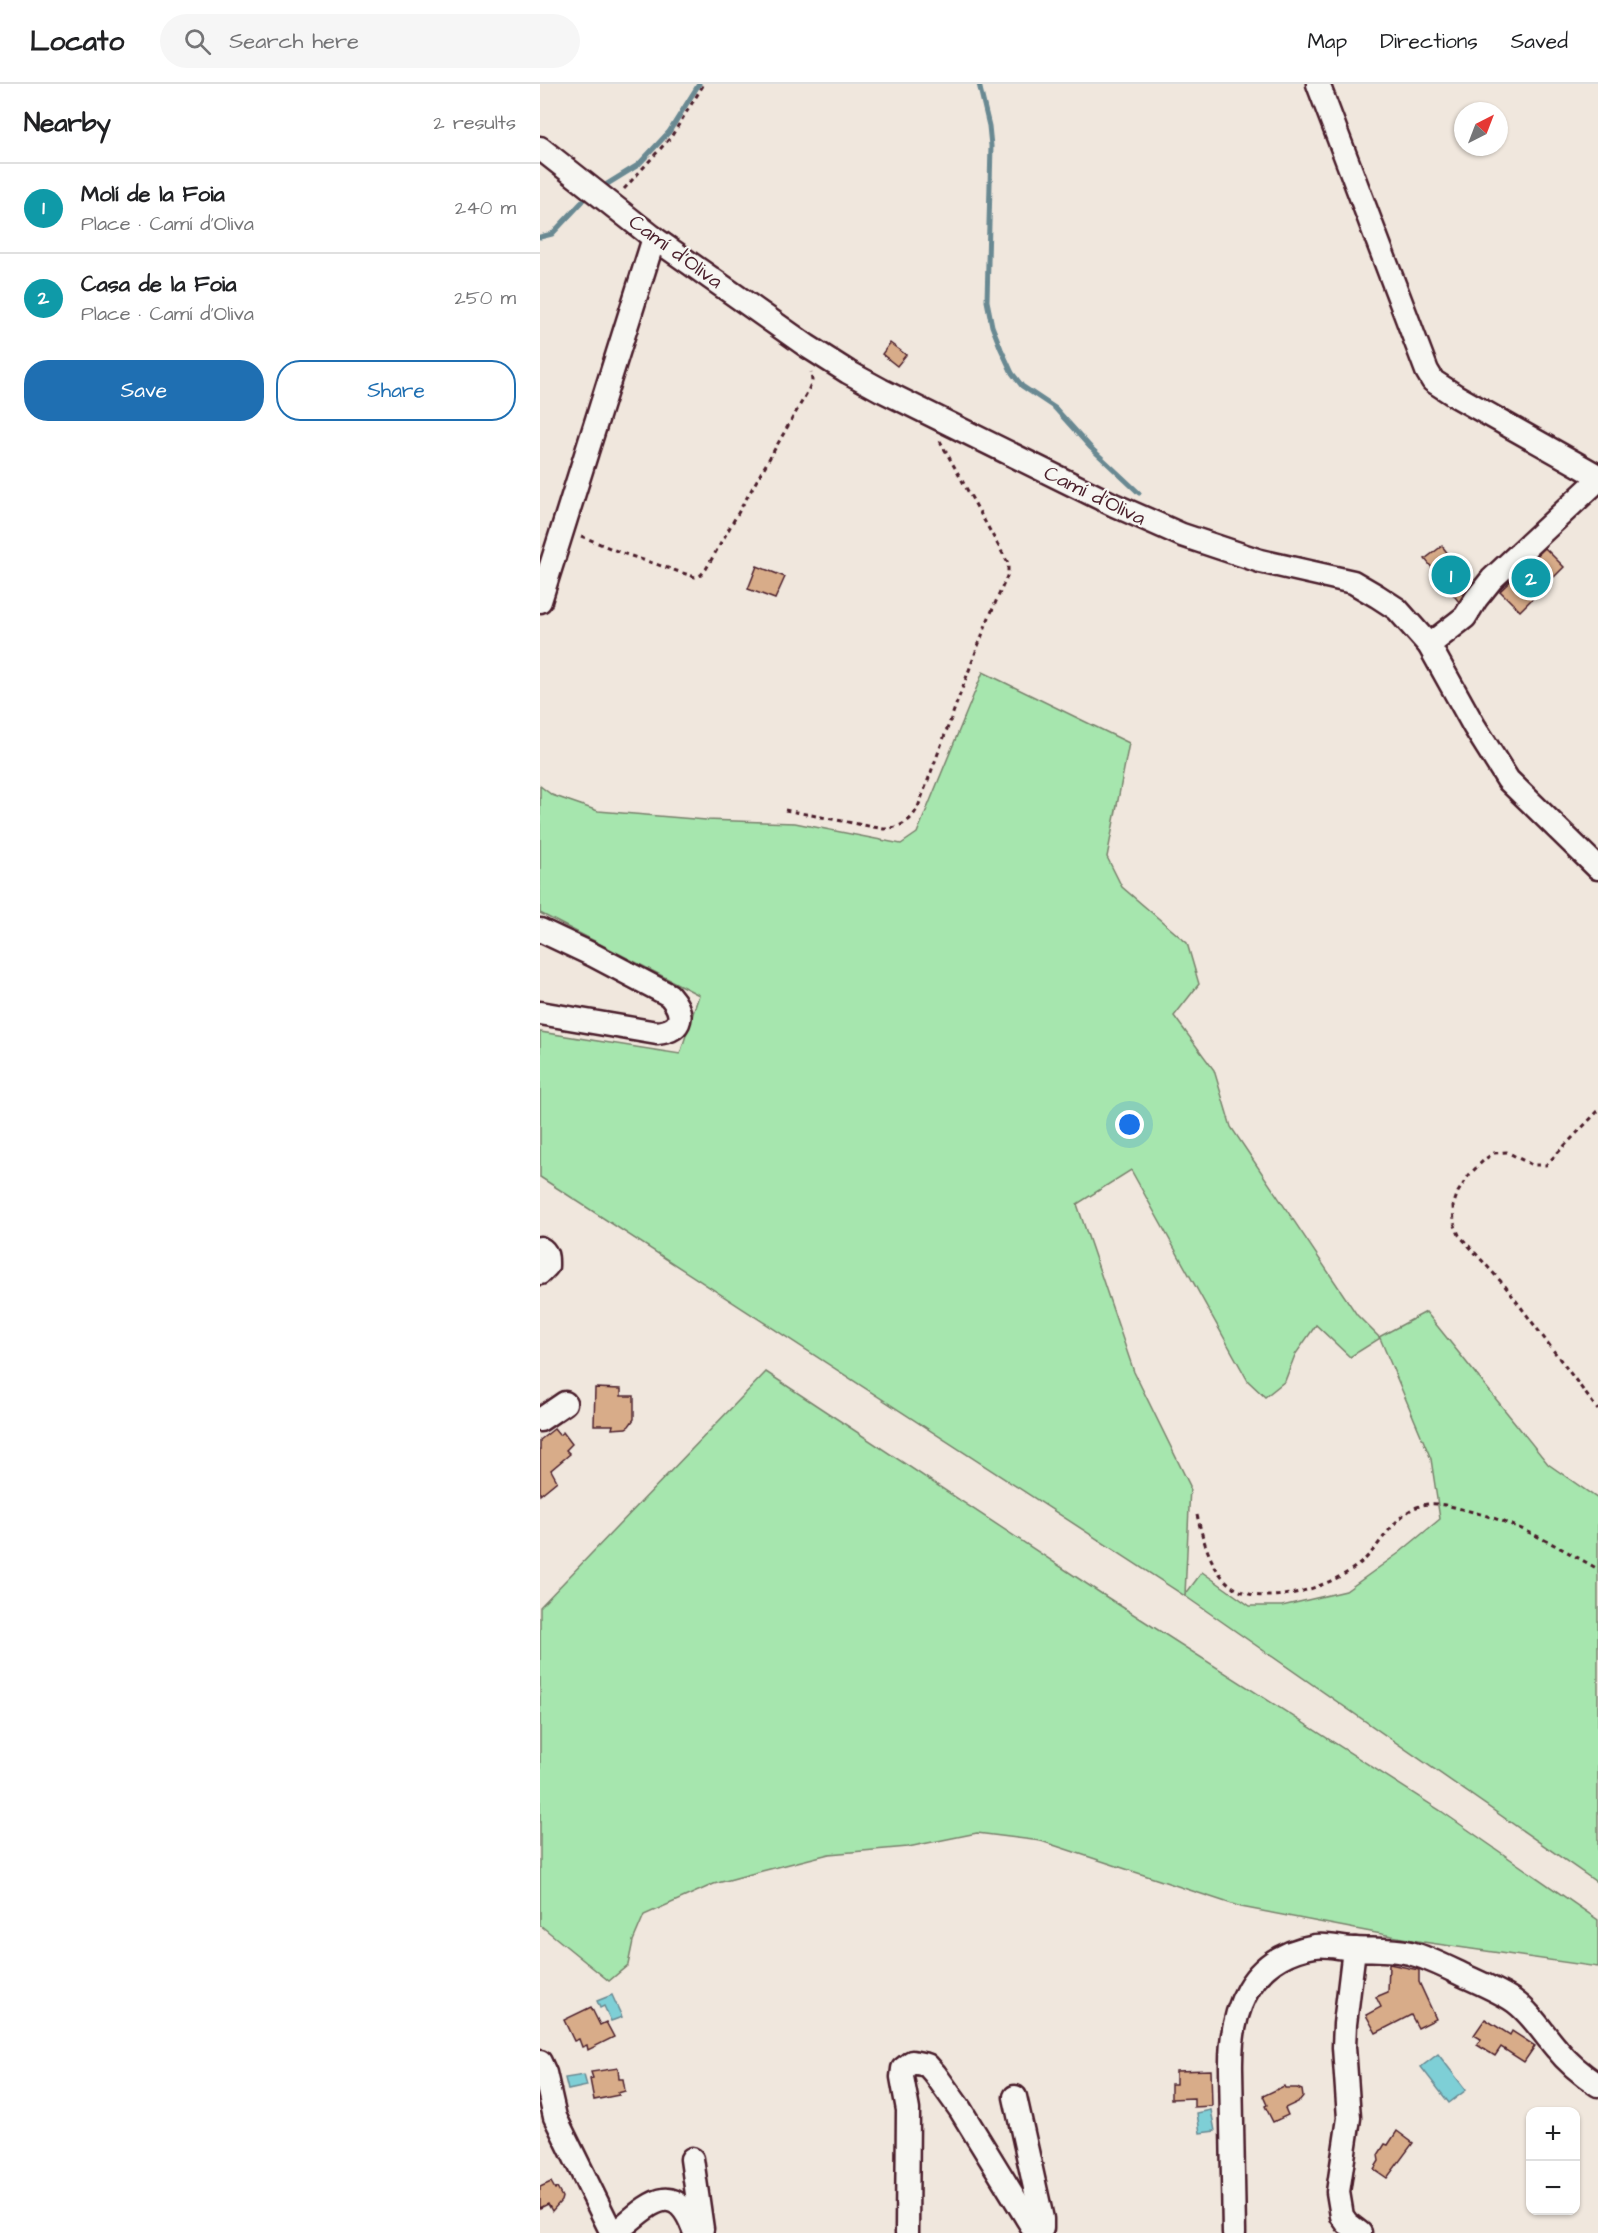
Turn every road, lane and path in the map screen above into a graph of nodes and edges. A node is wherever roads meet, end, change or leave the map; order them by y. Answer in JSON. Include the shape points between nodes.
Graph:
{"nodes":[{"id":1,"x":704,"y":84,"type":"edge"},
{"id":2,"x":1318,"y":84,"type":"edge"},
{"id":3,"x":540,"y":148,"type":"edge"},
{"id":4,"x":610,"y":203,"type":"junction"},
{"id":5,"x":654,"y":238,"type":"junction"},
{"id":6,"x":811,"y":369,"type":"dead end"},
{"id":7,"x":924,"y":412,"type":"junction"},
{"id":8,"x":1598,"y":478,"type":"edge"},
{"id":9,"x":563,"y":528,"type":"junction"},
{"id":10,"x":540,"y":601,"type":"edge"},
{"id":11,"x":1428,"y":645,"type":"junction"},
{"id":12,"x":785,"y":810,"type":"dead end"},
{"id":13,"x":1598,"y":868,"type":"edge"},
{"id":14,"x":540,"y":930,"type":"edge"},
{"id":15,"x":540,"y":1013,"type":"edge"},
{"id":16,"x":1598,"y":1111,"type":"edge"},
{"id":17,"x":540,"y":1248,"type":"edge"},
{"id":18,"x":540,"y":1273,"type":"edge"},
{"id":19,"x":565,"y":1403,"type":"dead end"},
{"id":20,"x":1598,"y":1410,"type":"edge"},
{"id":21,"x":540,"y":1420,"type":"edge"},
{"id":22,"x":1197,"y":1515,"type":"dead end"},
{"id":23,"x":1598,"y":1569,"type":"edge"},
{"id":24,"x":1354,"y":1949,"type":"junction"},
{"id":25,"x":540,"y":2062,"type":"edge"},
{"id":26,"x":1598,"y":2085,"type":"edge"},
{"id":27,"x":1015,"y":2097,"type":"dead end"},
{"id":28,"x":692,"y":2159,"type":"dead end"},
{"id":29,"x":614,"y":2233,"type":"edge"},
{"id":30,"x":695,"y":2233,"type":"edge"},
{"id":31,"x":703,"y":2233,"type":"edge"},
{"id":32,"x":907,"y":2233,"type":"edge"},
{"id":33,"x":1036,"y":2233,"type":"edge"},
{"id":34,"x":1234,"y":2233,"type":"edge"},
{"id":35,"x":1360,"y":2233,"type":"edge"}],
"edges":[{"from":1,"to":4,"type":"path","via":[[670,138]]},
{"from":2,"to":8,"type":"street","via":[[1433,381]]},
{"from":3,"to":4,"type":"street","name":"Camí d’Oliva"},
{"from":4,"to":5,"type":"street","name":"Camí d’Oliva"},
{"from":5,"to":7,"type":"street","name":"Camí d’Oliva","via":[[848,372]]},
{"from":5,"to":9,"type":"street"},
{"from":6,"to":9,"type":"path","via":[[808,391],[701,575],[695,577],[650,563]]},
{"from":7,"to":11,"type":"street","name":"Camí d’Oliva","via":[[1114,506],[1182,535],[1260,561],[1353,582],[1397,609]]},
{"from":7,"to":12,"type":"path","via":[[1008,563],[1008,574],[914,816],[899,826],[884,829]]},
{"from":8,"to":11,"type":"street","via":[[1492,579],[1465,617]]},
{"from":9,"to":10,"type":"street"},
{"from":11,"to":13,"type":"street","name":"Camí d’Oliva","via":[[1508,780]]},
{"from":14,"to":15,"type":"street","via":[[669,995],[680,1020],[668,1032],[657,1033]]},
{"from":16,"to":20,"type":"path","via":[[1546,1164],[1532,1165],[1507,1152],[1494,1153],[1469,1175],[1453,1206],[1459,1235],[1505,1286]]},
{"from":17,"to":18,"type":"street","via":[[547,1257],[547,1266]]},
{"from":19,"to":21,"type":"street"},
{"from":22,"to":23,"type":"path","via":[[1206,1550],[1232,1586],[1268,1596],[1298,1594],[1335,1578],[1364,1560],[1407,1512],[1428,1504],[1487,1515],[1528,1530]]},
{"from":24,"to":26,"type":"street","via":[[1412,1953],[1499,1992],[1516,2002],[1558,2051]]},
{"from":24,"to":34,"type":"street","via":[[1316,1946],[1280,1959],[1259,1974],[1238,2008],[1231,2043]]},
{"from":24,"to":35,"type":"street","via":[[1344,2047],[1349,2118],[1338,2192],[1342,2216]]},
{"from":25,"to":29,"type":"street","via":[[555,2117]]},
{"from":27,"to":33,"type":"street","via":[[1042,2219],[1042,2228]]},
{"from":28,"to":31,"type":"street"},
{"from":29,"to":30,"type":"street","via":[[662,2199],[678,2202],[684,2208]]},
{"from":32,"to":33,"type":"street","via":[[908,2110],[902,2077],[903,2069],[912,2062],[927,2065],[935,2074]]}]}
